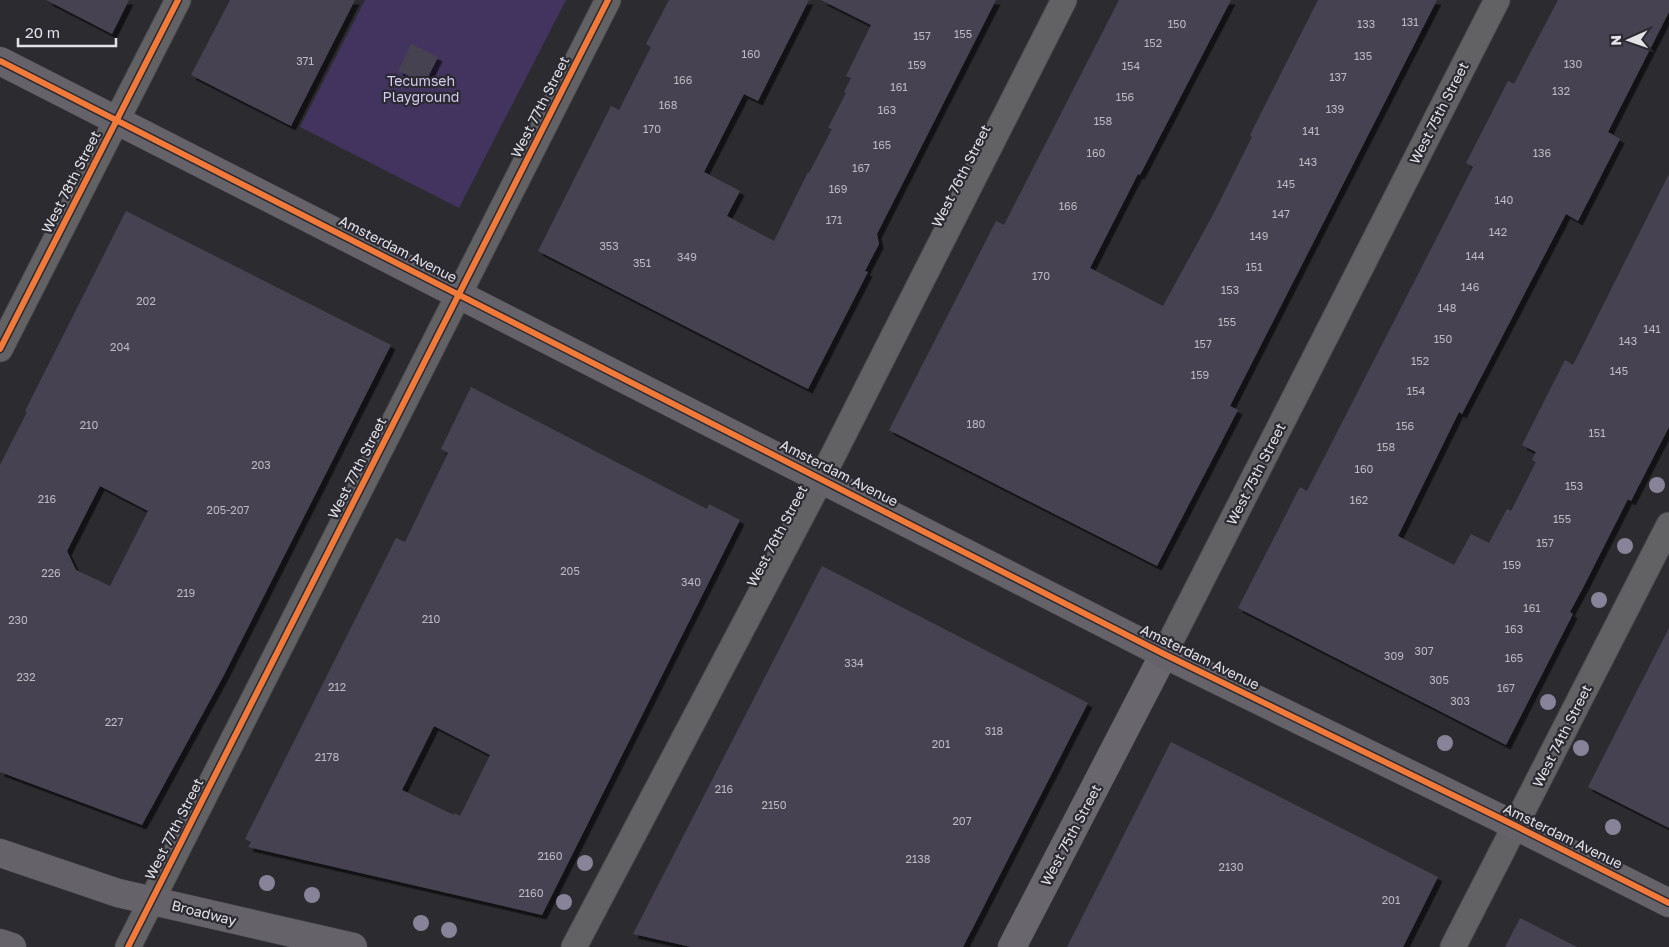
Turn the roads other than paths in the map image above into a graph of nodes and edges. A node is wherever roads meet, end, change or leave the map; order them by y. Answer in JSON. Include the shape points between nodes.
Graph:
{"nodes":[{"id":1,"x":178,"y":0,"type":"edge"},
{"id":2,"x":608,"y":0,"type":"edge"},
{"id":3,"x":1064,"y":0,"type":"edge"},
{"id":4,"x":1497,"y":0,"type":"edge"},
{"id":5,"x":0,"y":61,"type":"edge"},
{"id":6,"x":117,"y":120,"type":"junction"},
{"id":7,"x":459,"y":294,"type":"junction"},
{"id":8,"x":0,"y":349,"type":"edge"},
{"id":9,"x":821,"y":479,"type":"junction"},
{"id":10,"x":1669,"y":525,"type":"edge"},
{"id":11,"x":1164,"y":654,"type":"junction"},
{"id":12,"x":1516,"y":826,"type":"junction"},
{"id":13,"x":0,"y":852,"type":"edge"},
{"id":14,"x":152,"y":900,"type":"junction"},
{"id":15,"x":1669,"y":902,"type":"edge"},
{"id":16,"x":0,"y":943,"type":"edge"},
{"id":17,"x":12,"y":947,"type":"edge"},
{"id":18,"x":128,"y":947,"type":"edge"},
{"id":19,"x":353,"y":947,"type":"edge"},
{"id":20,"x":574,"y":947,"type":"edge"},
{"id":21,"x":1012,"y":947,"type":"edge"},
{"id":22,"x":1453,"y":947,"type":"edge"}],
"edges":[{"from":1,"to":6,"type":"street","name":"West 78th Street"},
{"from":2,"to":7,"type":"street","name":"West 77th Street"},
{"from":3,"to":9,"type":"street","name":"West 76th Street"},
{"from":4,"to":11,"type":"street","name":"West 75th Street"},
{"from":5,"to":6,"type":"main road","name":"Amsterdam Avenue"},
{"from":6,"to":7,"type":"main road","name":"Amsterdam Avenue"},
{"from":6,"to":8,"type":"street","name":"West 78th Street"},
{"from":7,"to":9,"type":"main road","name":"Amsterdam Avenue"},
{"from":7,"to":14,"type":"street","name":"West 77th Street"},
{"from":9,"to":11,"type":"main road","name":"Amsterdam Avenue"},
{"from":9,"to":20,"type":"street","name":"West 76th Street"},
{"from":10,"to":12,"type":"street","name":"West 74th Street"},
{"from":11,"to":12,"type":"main road","name":"Amsterdam Avenue"},
{"from":11,"to":21,"type":"main road","name":"West 75th Street"},
{"from":12,"to":15,"type":"main road","name":"Amsterdam Avenue"},
{"from":12,"to":22,"type":"street","name":"West 74th Street"},
{"from":13,"to":14,"type":"main road","name":"Broadway","via":[[118,893]]},
{"from":14,"to":18,"type":"street","name":"West 77th Street"},
{"from":14,"to":19,"type":"main road","name":"Broadway"},
{"from":16,"to":17,"type":"main road"}]}
